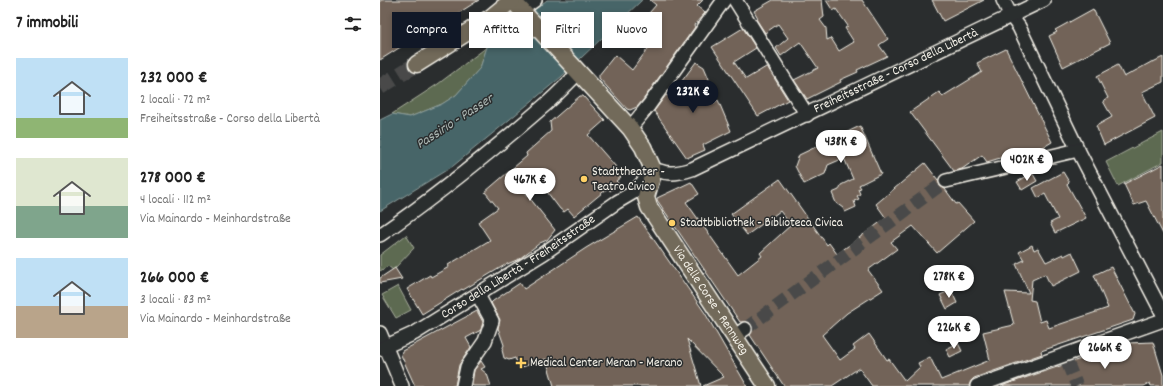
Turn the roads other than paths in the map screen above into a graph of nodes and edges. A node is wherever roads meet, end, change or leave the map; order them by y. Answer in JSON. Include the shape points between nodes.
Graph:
{"nodes":[{"id":1,"x":535,"y":0,"type":"edge"},
{"id":2,"x":724,"y":0,"type":"edge"},
{"id":3,"x":735,"y":0,"type":"edge"},
{"id":4,"x":1003,"y":0,"type":"edge"},
{"id":5,"x":1044,"y":0,"type":"edge"},
{"id":6,"x":518,"y":6,"type":"edge"},
{"id":7,"x":1011,"y":16,"type":"junction"},
{"id":8,"x":417,"y":64,"type":"tunnel mouth"},
{"id":9,"x":576,"y":71,"type":"junction"},
{"id":10,"x":806,"y":115,"type":"junction"},
{"id":11,"x":630,"y":128,"type":"junction"},
{"id":12,"x":1078,"y":150,"type":"junction"},
{"id":13,"x":653,"y":173,"type":"junction"},
{"id":14,"x":946,"y":181,"type":"tunnel mouth"},
{"id":15,"x":380,"y":235,"type":"edge"},
{"id":16,"x":478,"y":295,"type":"junction"},
{"id":17,"x":1163,"y":314,"type":"edge"},
{"id":18,"x":1163,"y":320,"type":"edge"},
{"id":19,"x":380,"y":333,"type":"edge"},
{"id":20,"x":383,"y":348,"type":"edge"},
{"id":21,"x":402,"y":386,"type":"edge"},
{"id":22,"x":462,"y":386,"type":"edge"},
{"id":23,"x":767,"y":386,"type":"edge"},
{"id":24,"x":977,"y":386,"type":"edge"}],
"edges":[{"from":1,"to":6,"type":"street"},
{"from":2,"to":11,"type":"street"},
{"from":3,"to":10,"type":"street"},
{"from":4,"to":7,"type":"street"},
{"from":5,"to":7,"type":"street","name":"Freiheitsstraße - Corso della Libertà"},
{"from":6,"to":8,"type":"main road","via":[[490,18]]},
{"from":6,"to":9,"type":"main road"},
{"from":7,"to":10,"type":"street","name":"Freiheitsstraße - Corso della Libertà"},
{"from":7,"to":12,"type":"street","via":[[1019,27]]},
{"from":9,"to":11,"type":"main road"},
{"from":9,"to":15,"type":"street","via":[[547,104],[464,173]]},
{"from":10,"to":13,"type":"street","name":"Freiheitsstraße - Corso della Libertà","via":[[692,169],[676,173]]},
{"from":11,"to":13,"type":"main road","via":[[643,147]]},
{"from":12,"to":14,"type":"street"},
{"from":12,"to":17,"type":"street"},
{"from":13,"to":16,"type":"street","name":"Corso della Libertà - Freiheitsstraße","via":[[634,192]]},
{"from":13,"to":23,"type":"main road","name":"Via delle Corse - Rennweg","via":[[646,197],[649,207],[740,333]]},
{"from":16,"to":20,"type":"street","name":"Corso della Libertà - Freiheitsstraße","via":[[415,333]]},
{"from":16,"to":22,"type":"street","via":[[492,321],[486,341],[467,367]]},
{"from":18,"to":24,"type":"street","via":[[1066,358]]},
{"from":19,"to":20,"type":"street"},
{"from":20,"to":21,"type":"street"}]}
